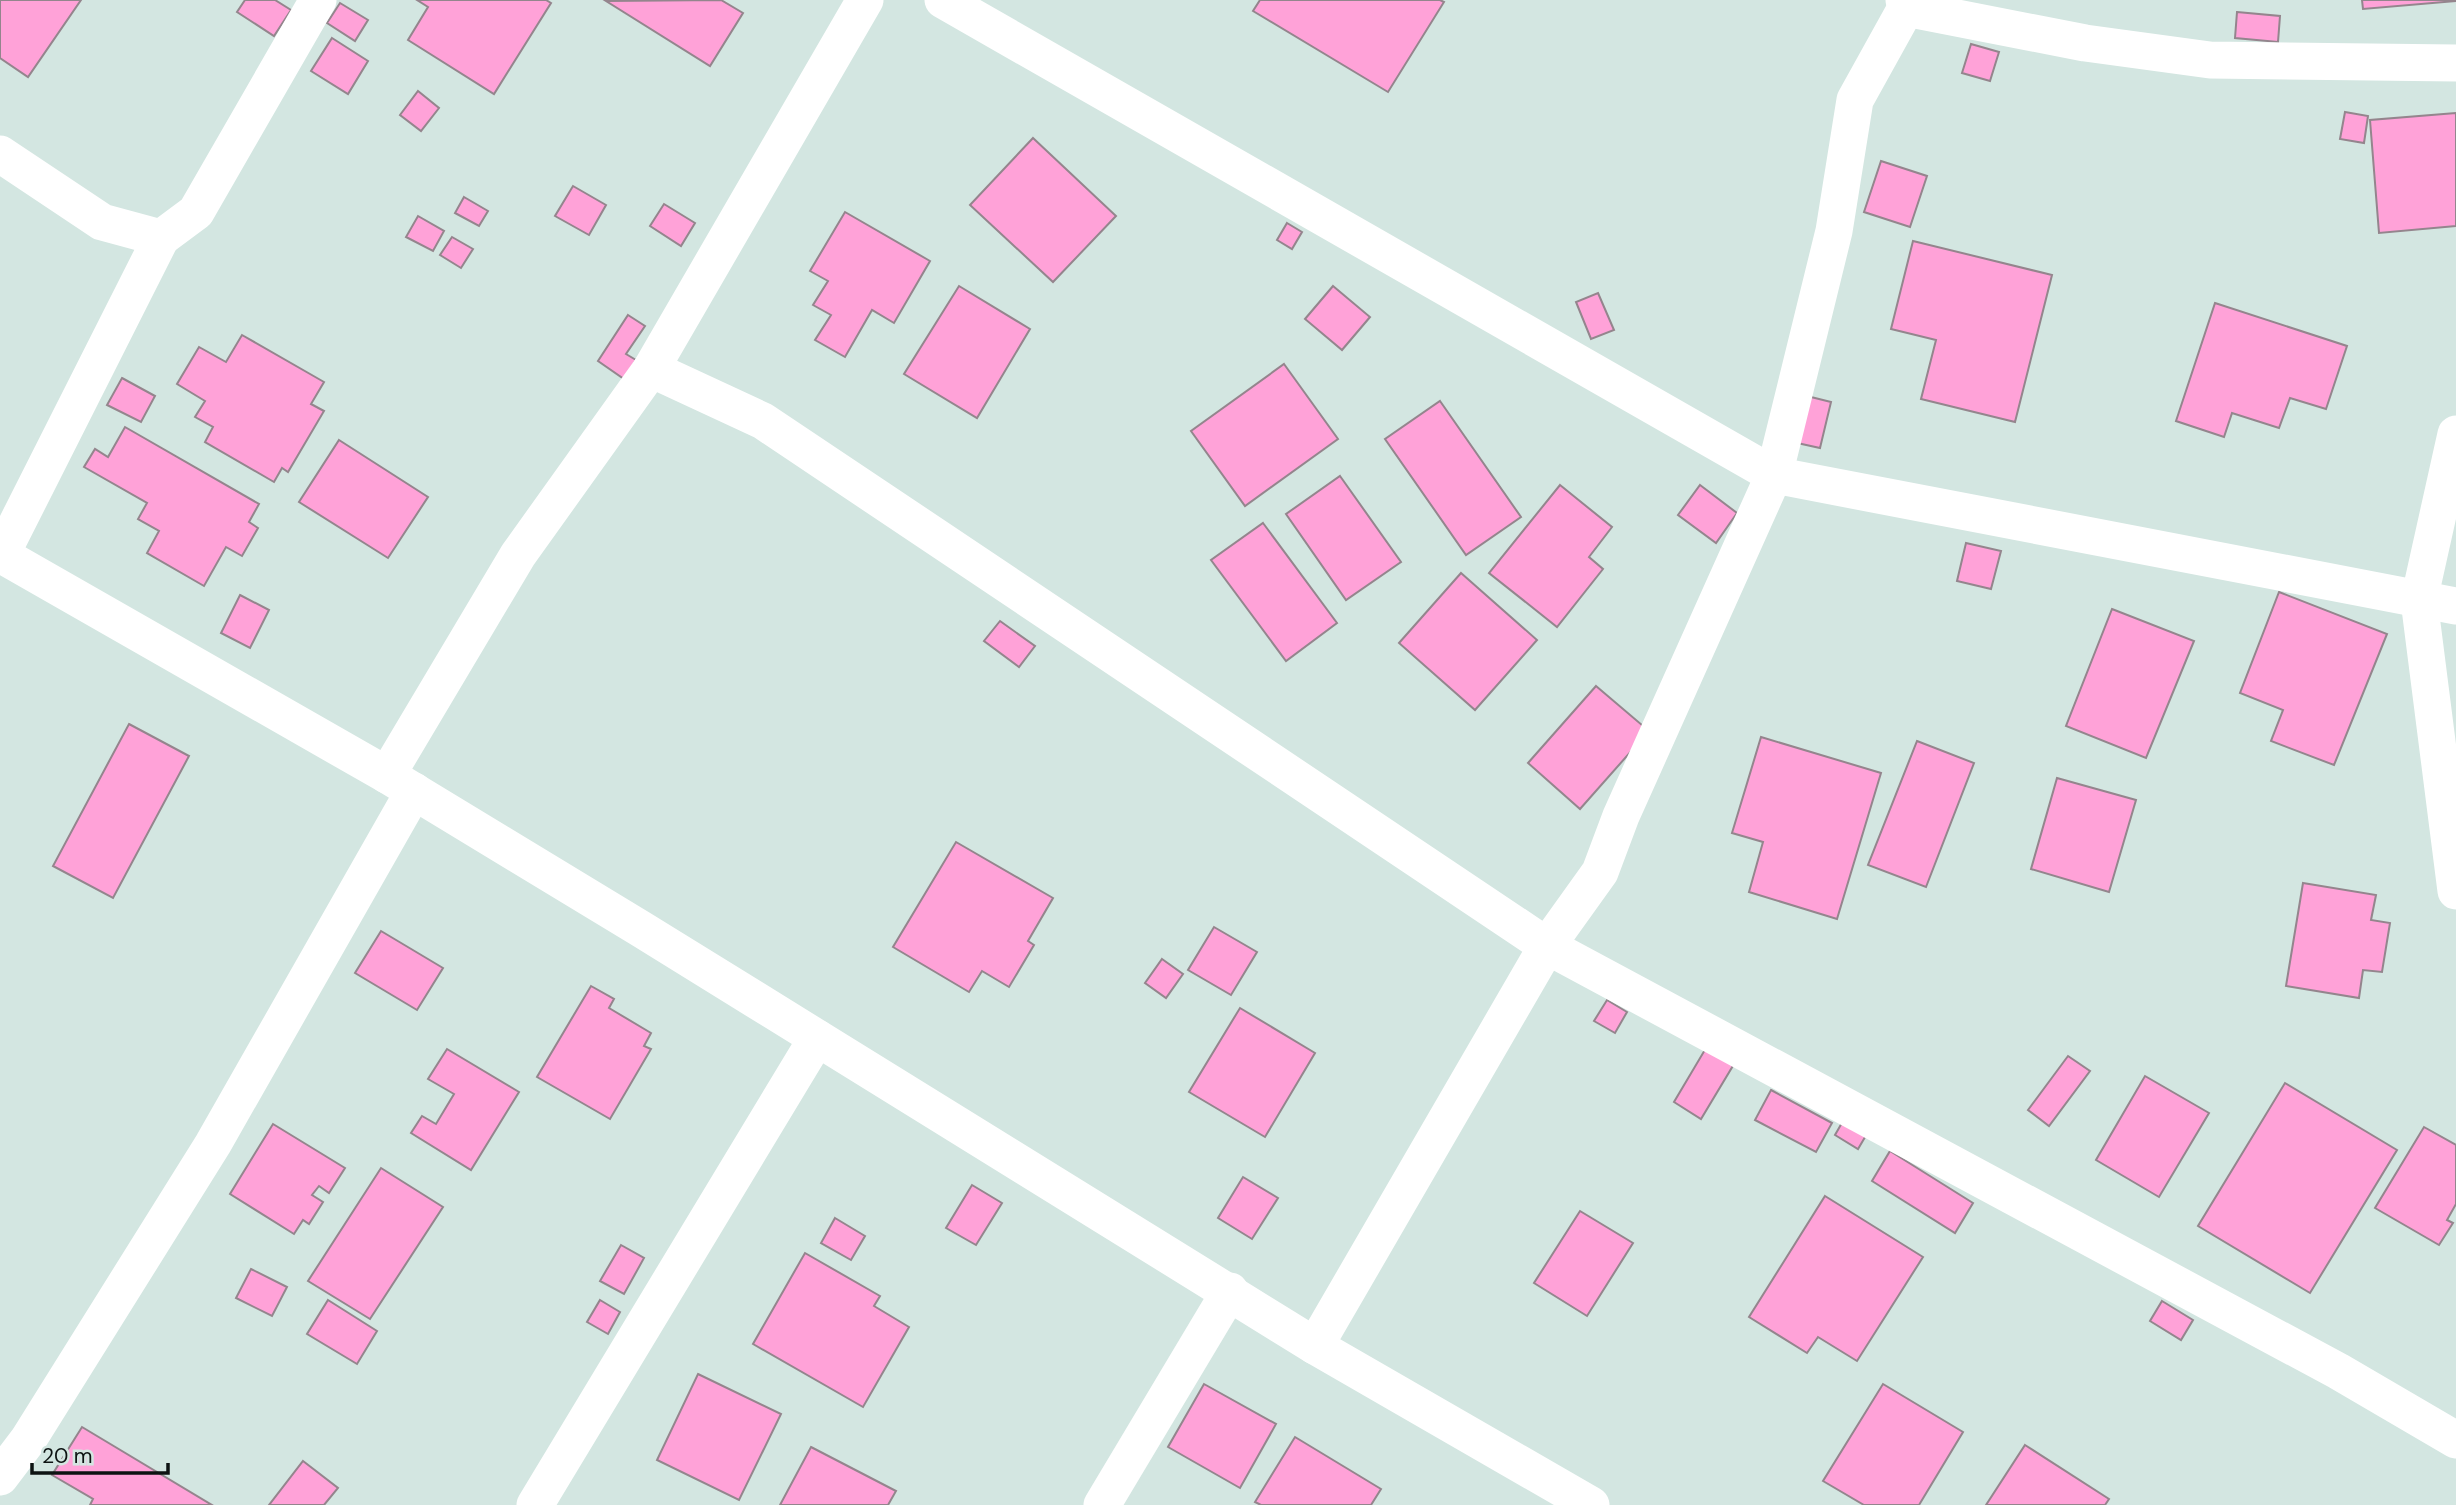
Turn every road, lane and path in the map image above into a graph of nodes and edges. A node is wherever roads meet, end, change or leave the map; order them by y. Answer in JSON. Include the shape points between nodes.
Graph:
{"nodes":[{"id":1,"x":318,"y":0,"type":"edge"},
{"id":2,"x":865,"y":0,"type":"edge"},
{"id":3,"x":943,"y":0,"type":"edge"},
{"id":4,"x":1905,"y":4,"type":"edge"},
{"id":5,"x":2456,"y":63,"type":"edge"},
{"id":6,"x":0,"y":154,"type":"edge"},
{"id":7,"x":161,"y":239,"type":"junction"},
{"id":8,"x":651,"y":369,"type":"junction"},
{"id":9,"x":2456,"y":434,"type":"edge"},
{"id":10,"x":1774,"y":475,"type":"junction"},
{"id":11,"x":1,"y":555,"type":"edge"},
{"id":12,"x":2419,"y":600,"type":"junction"},
{"id":13,"x":2456,"y":606,"type":"edge"},
{"id":14,"x":401,"y":783,"type":"junction"},
{"id":15,"x":2456,"y":891,"type":"edge"},
{"id":16,"x":1547,"y":946,"type":"junction"},
{"id":17,"x":817,"y":1038,"type":"junction"},
{"id":18,"x":1230,"y":1292,"type":"junction"},
{"id":19,"x":1315,"y":1346,"type":"junction"},
{"id":20,"x":2456,"y":1440,"type":"edge"},
{"id":21,"x":0,"y":1477,"type":"edge"},
{"id":22,"x":535,"y":1505,"type":"edge"},
{"id":23,"x":1102,"y":1505,"type":"edge"},
{"id":24,"x":1591,"y":1505,"type":"edge"}],
"edges":[{"from":1,"to":7,"type":"street","via":[[196,212]]},
{"from":2,"to":8,"type":"street"},
{"from":3,"to":10,"type":"street"},
{"from":4,"to":5,"type":"street","via":[[2085,44],[2210,60]]},
{"from":4,"to":10,"type":"street","via":[[1855,100],[1834,231]]},
{"from":6,"to":7,"type":"street","via":[[102,222]]},
{"from":7,"to":11,"type":"street"},
{"from":8,"to":14,"type":"street","via":[[518,555]]},
{"from":8,"to":16,"type":"street","via":[[763,421]]},
{"from":9,"to":12,"type":"street"},
{"from":10,"to":12,"type":"street"},
{"from":10,"to":16,"type":"street","via":[[1600,872]]},
{"from":11,"to":14,"type":"street"},
{"from":12,"to":13,"type":"street"},
{"from":12,"to":15,"type":"street"},
{"from":14,"to":17,"type":"street"},
{"from":14,"to":21,"type":"street","via":[[213,1144],[28,1440]]},
{"from":16,"to":19,"type":"street"},
{"from":16,"to":20,"type":"street","via":[[2337,1371]]},
{"from":17,"to":18,"type":"street"},
{"from":17,"to":22,"type":"street"},
{"from":18,"to":19,"type":"street"},
{"from":18,"to":23,"type":"street"},
{"from":19,"to":24,"type":"street"}]}
